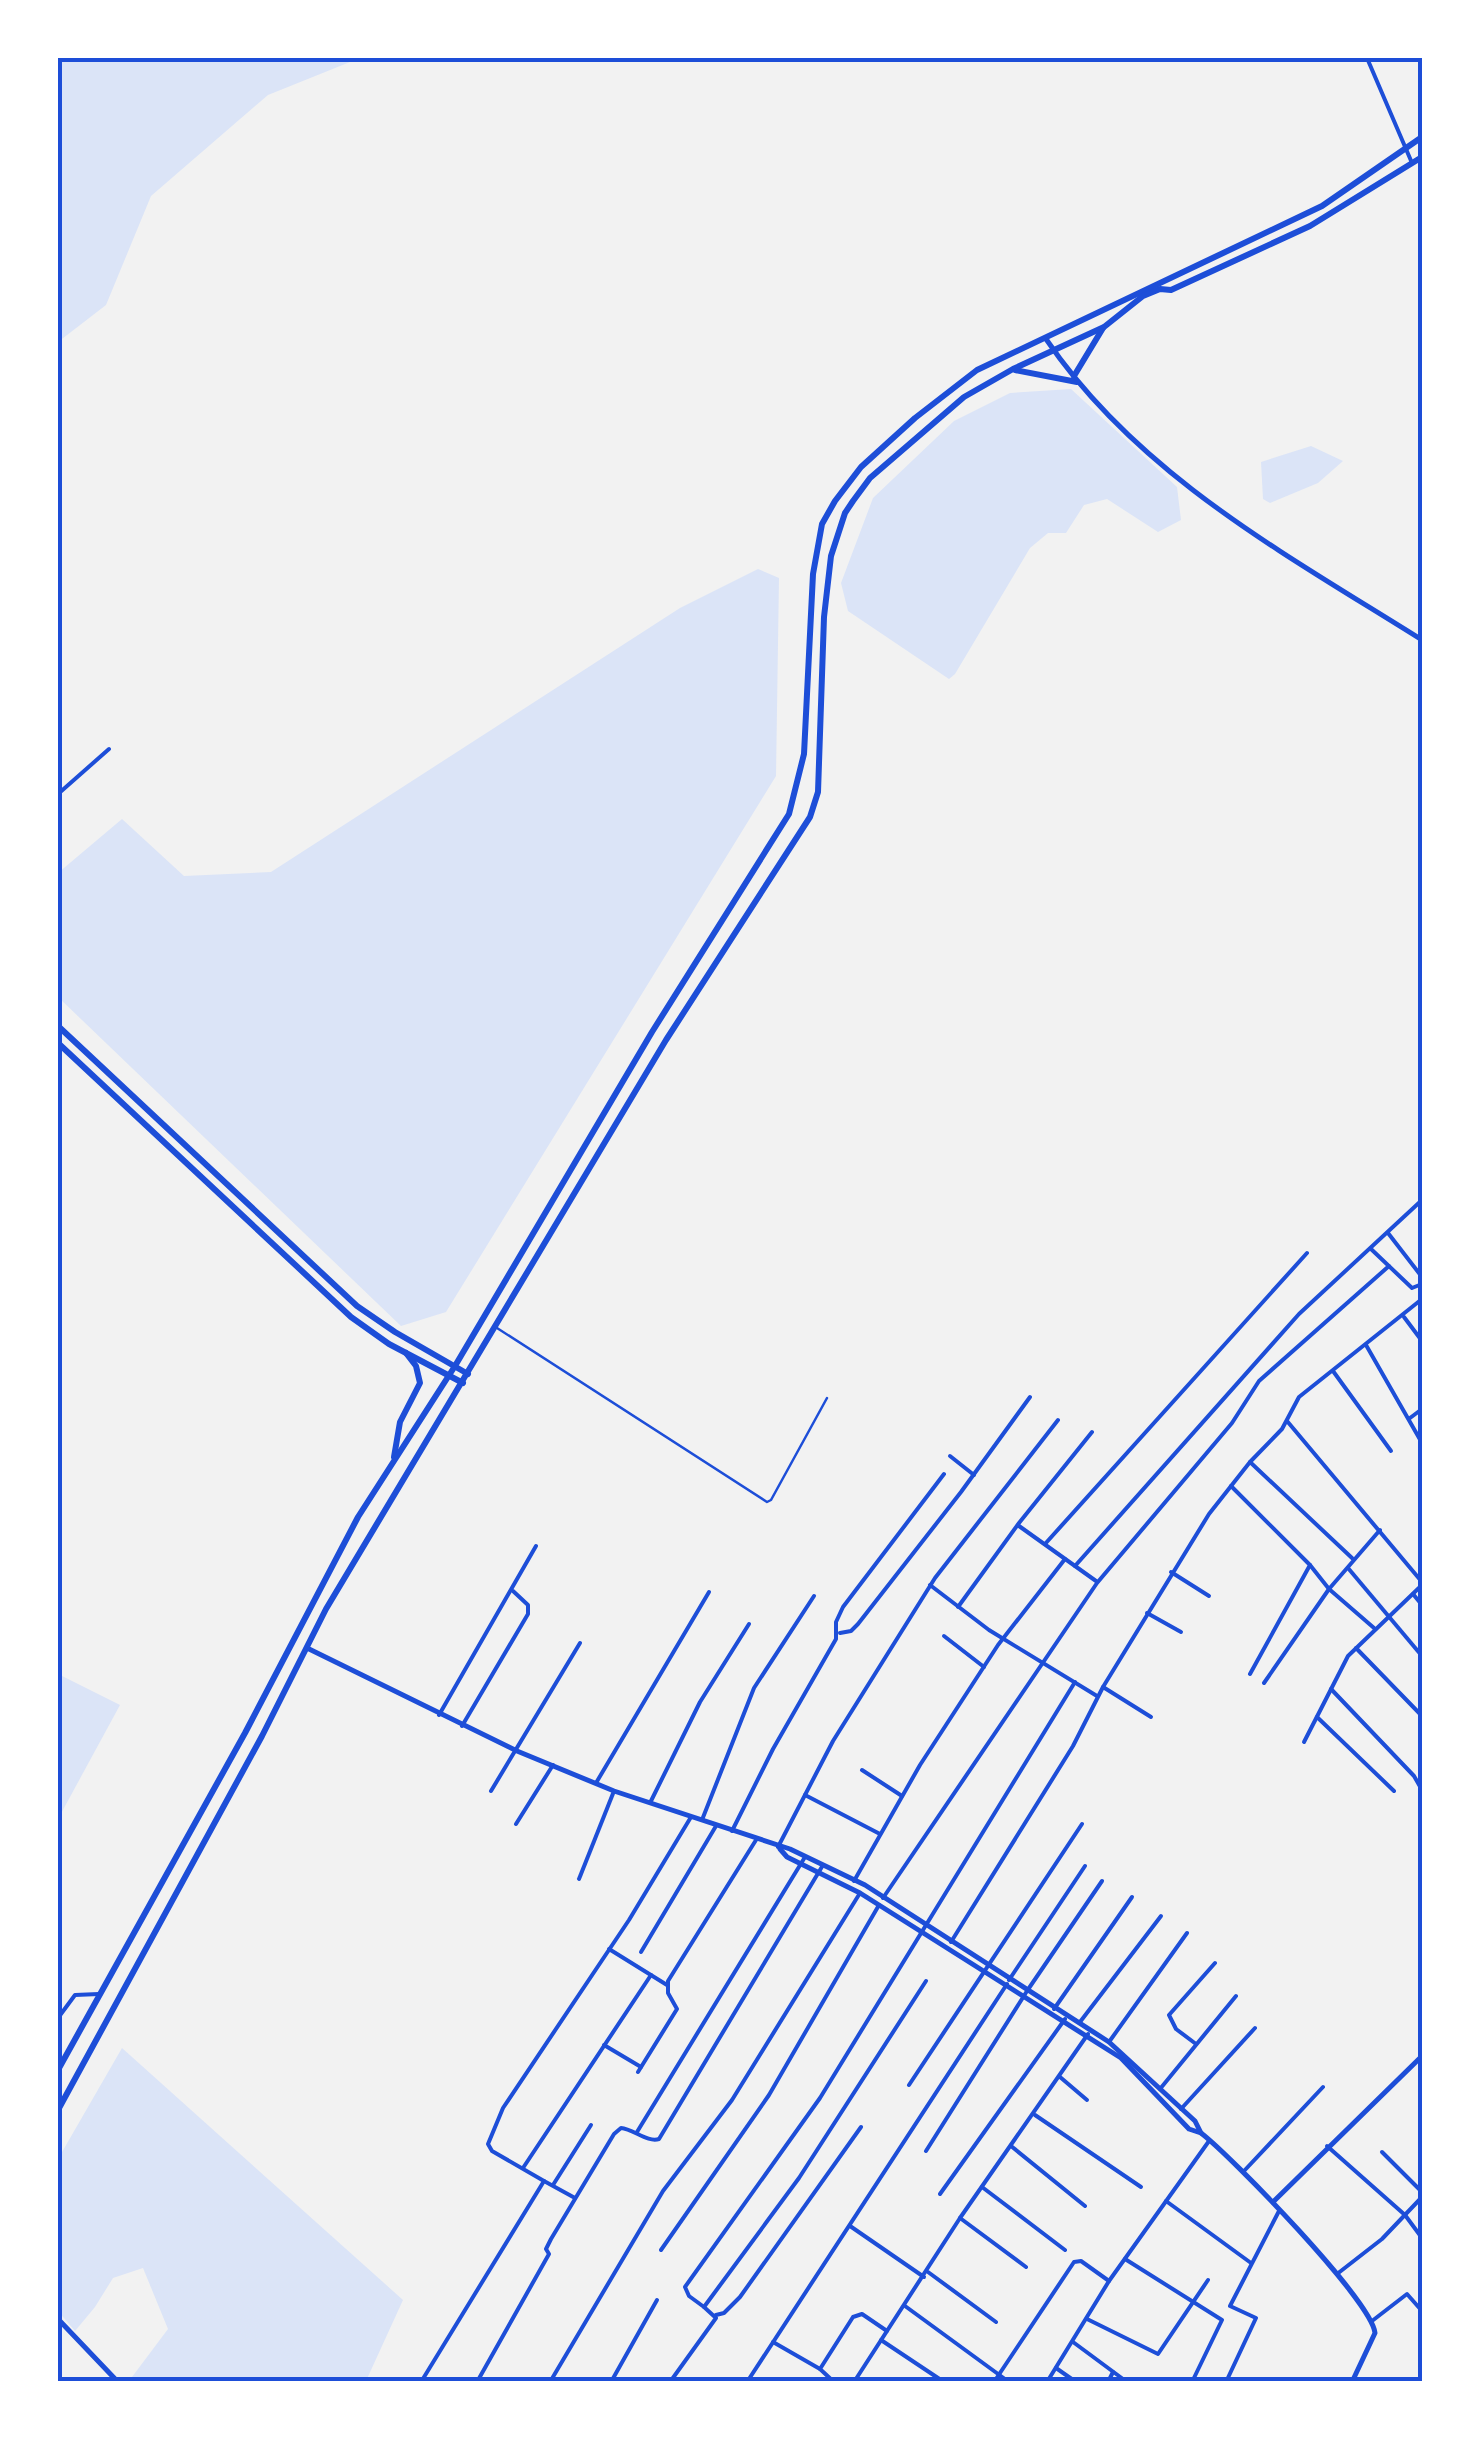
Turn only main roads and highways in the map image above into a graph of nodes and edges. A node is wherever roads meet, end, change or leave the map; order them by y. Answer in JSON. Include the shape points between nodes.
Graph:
{"nodes":[{"id":1,"x":1422,"y":137,"type":"edge"},
{"id":2,"x":1422,"y":157,"type":"edge"},
{"id":3,"x":1104,"y":327,"type":"junction"},
{"id":4,"x":1013,"y":369,"type":"junction"},
{"id":5,"x":809,"y":614,"type":"junction"},
{"id":6,"x":824,"y":616,"type":"junction"},
{"id":7,"x":58,"y":1026,"type":"edge"},
{"id":8,"x":58,"y":1044,"type":"edge"},
{"id":9,"x":406,"y":1353,"type":"junction"},
{"id":10,"x":455,"y":1366,"type":"junction"},
{"id":11,"x":468,"y":1374,"type":"junction"},
{"id":12,"x":448,"y":1375,"type":"junction"},
{"id":13,"x":463,"y":1383,"type":"junction"},
{"id":14,"x":394,"y":1458,"type":"junction"},
{"id":15,"x":250,"y":1722,"type":"junction"},
{"id":16,"x":266,"y":1728,"type":"junction"},
{"id":17,"x":58,"y":2070,"type":"edge"},
{"id":18,"x":58,"y":2110,"type":"edge"}],
"edges":[{"from":1,"to":5,"type":"main road","via":[[1322,206],[977,370],[915,418],[861,468],[822,524]]},
{"from":2,"to":3,"type":"main road","via":[[1310,226],[1171,290],[1142,296]]},
{"from":3,"to":4,"type":"main road"},
{"from":3,"to":4,"type":"main road","via":[[1076,378]]},
{"from":4,"to":6,"type":"main road","via":[[934,420],[862,489],[836,536]]},
{"from":5,"to":6,"type":"main road"},
{"from":5,"to":10,"type":"main road","via":[[804,754],[789,814]]},
{"from":6,"to":11,"type":"main road","via":[[818,792],[810,816],[666,1040]]},
{"from":7,"to":10,"type":"main road","via":[[356,1306]]},
{"from":8,"to":9,"type":"main road","via":[[351,1317]]},
{"from":9,"to":12,"type":"main road"},
{"from":9,"to":14,"type":"main road","via":[[420,1383],[396,1433]]},
{"from":10,"to":11,"type":"main road"},
{"from":10,"to":12,"type":"main road"},
{"from":11,"to":13,"type":"main road"},
{"from":12,"to":13,"type":"main road"},
{"from":12,"to":14,"type":"main road"},
{"from":13,"to":16,"type":"main road","via":[[326,1610]]},
{"from":14,"to":15,"type":"main road"},
{"from":15,"to":16,"type":"main road"},
{"from":15,"to":17,"type":"main road"},
{"from":16,"to":18,"type":"main road"}]}
